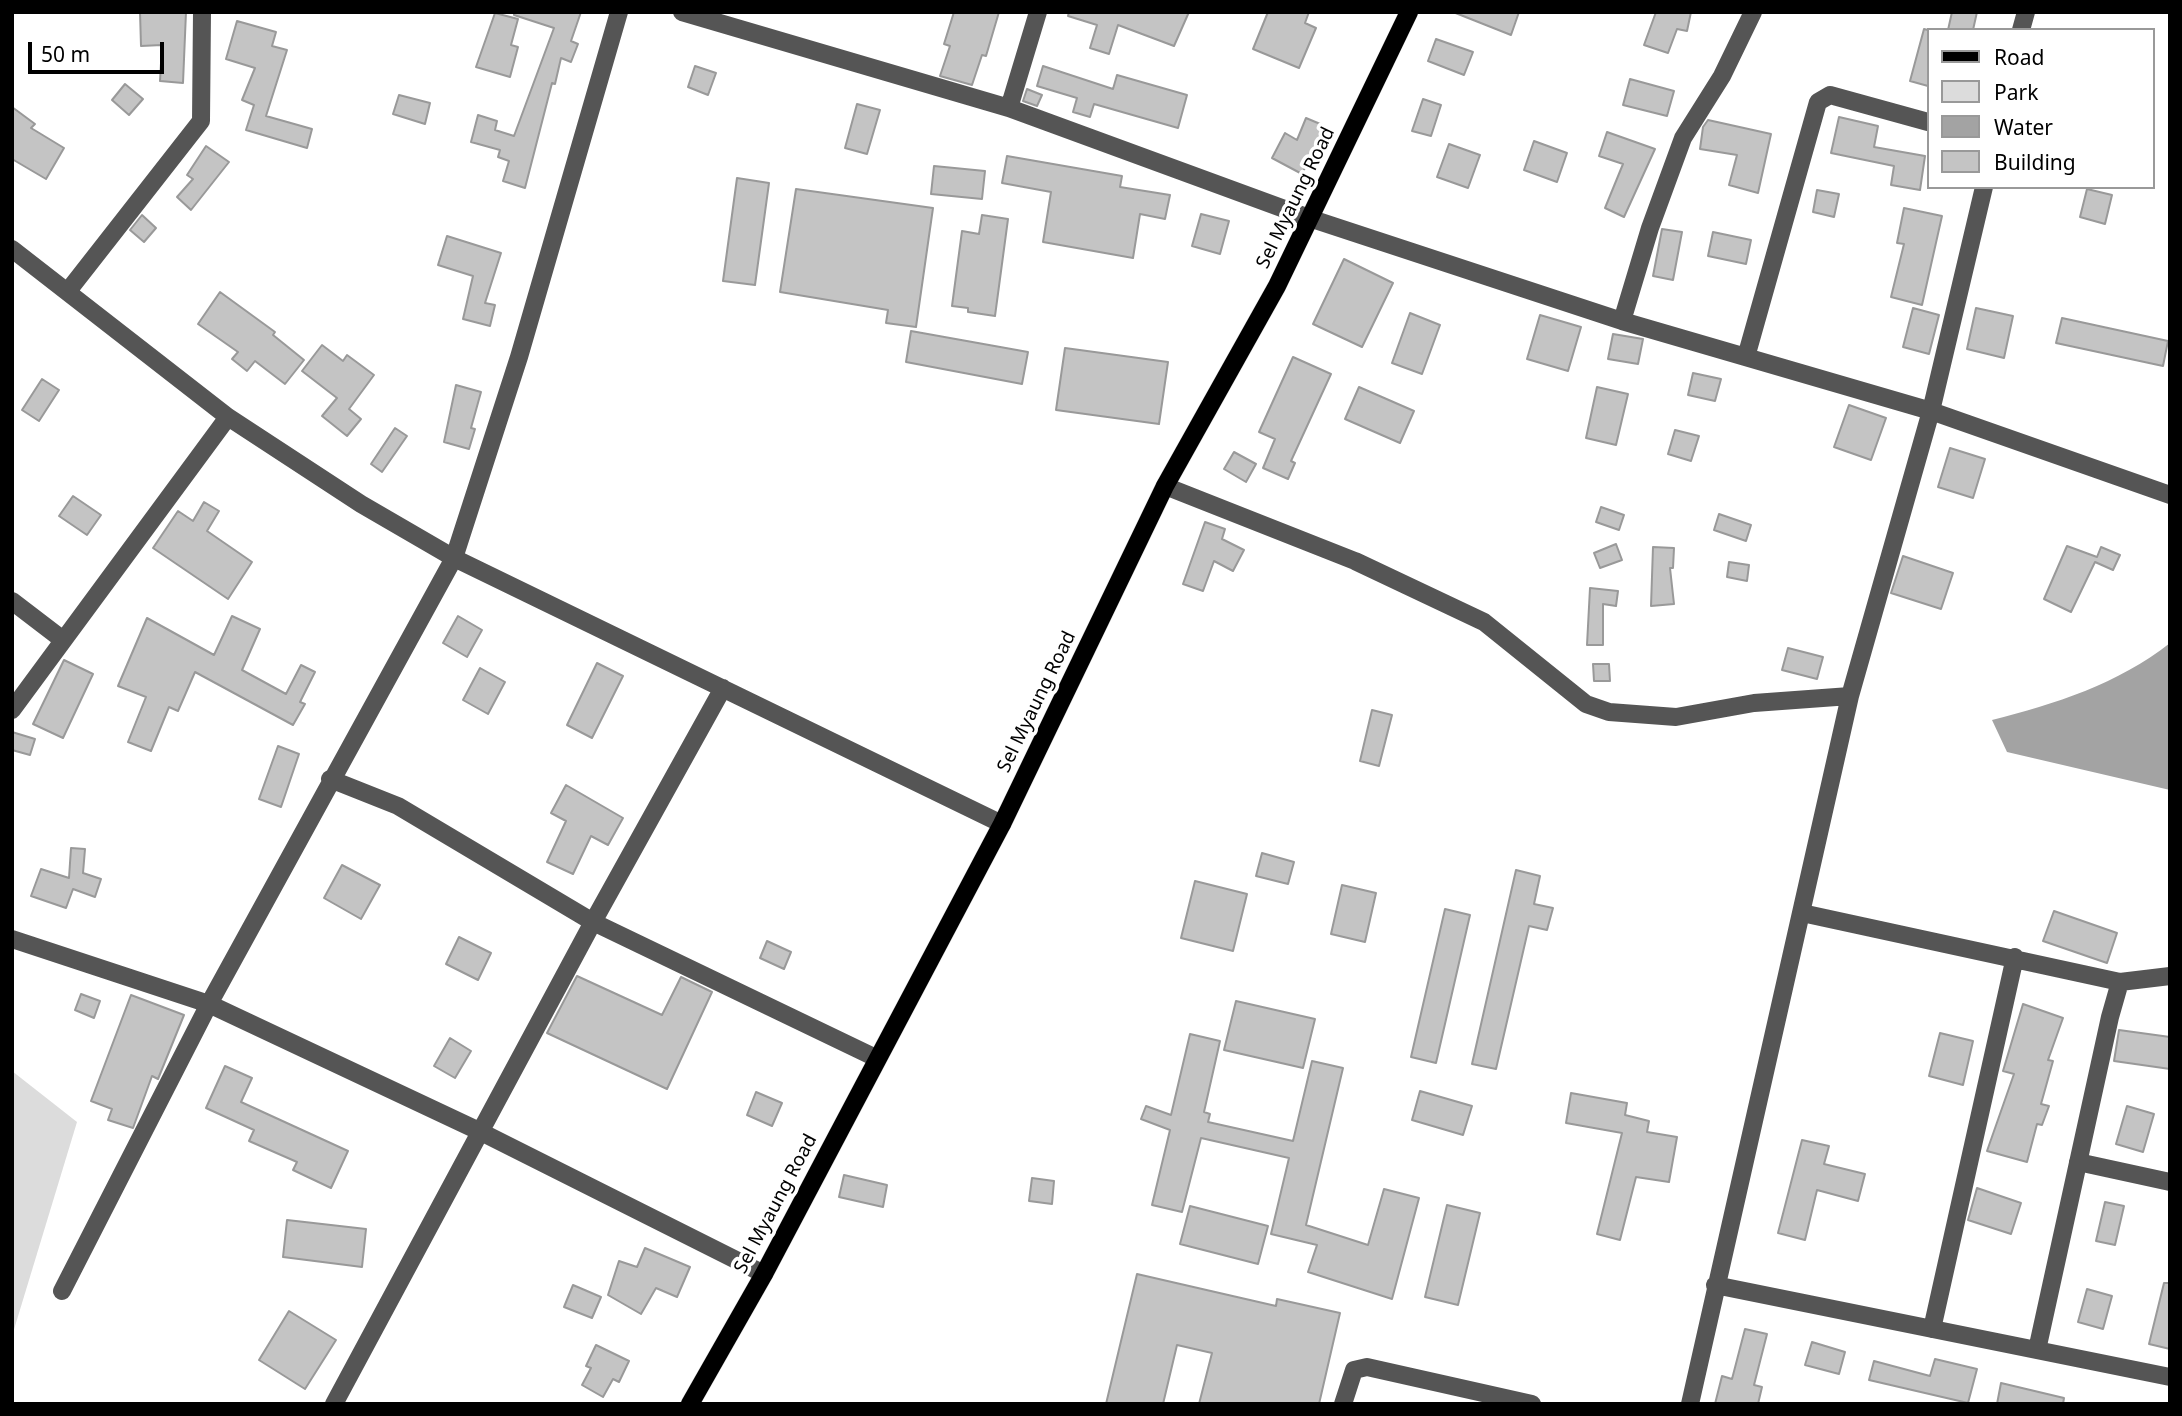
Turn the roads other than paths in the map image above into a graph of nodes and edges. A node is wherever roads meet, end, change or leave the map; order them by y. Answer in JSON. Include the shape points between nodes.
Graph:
{"nodes":[{"id":1,"x":202,"y":12,"type":"edge"},
{"id":2,"x":619,"y":12,"type":"edge"},
{"id":3,"x":681,"y":12,"type":"edge"},
{"id":4,"x":1038,"y":12,"type":"edge"},
{"id":5,"x":1409,"y":12,"type":"edge"},
{"id":6,"x":1753,"y":12,"type":"edge"},
{"id":7,"x":1009,"y":108,"type":"junction"},
{"id":8,"x":1926,"y":121,"type":"edge"},
{"id":9,"x":1984,"y":189,"type":"edge"},
{"id":10,"x":1309,"y":218,"type":"junction"},
{"id":11,"x":12,"y":249,"type":"edge"},
{"id":12,"x":68,"y":291,"type":"junction"},
{"id":13,"x":1622,"y":321,"type":"junction"},
{"id":14,"x":1746,"y":357,"type":"junction"},
{"id":15,"x":1931,"y":411,"type":"junction"},
{"id":16,"x":228,"y":417,"type":"junction"},
{"id":17,"x":1165,"y":486,"type":"junction"},
{"id":18,"x":2170,"y":495,"type":"edge"},
{"id":19,"x":454,"y":558,"type":"junction"},
{"id":20,"x":12,"y":601,"type":"edge"},
{"id":21,"x":64,"y":640,"type":"junction"},
{"id":22,"x":723,"y":688,"type":"junction"},
{"id":23,"x":1850,"y":696,"type":"junction"},
{"id":24,"x":12,"y":710,"type":"edge"},
{"id":25,"x":330,"y":779,"type":"junction"},
{"id":26,"x":1002,"y":824,"type":"junction"},
{"id":27,"x":1802,"y":913,"type":"junction"},
{"id":28,"x":593,"y":922,"type":"junction"},
{"id":29,"x":12,"y":939,"type":"edge"},
{"id":30,"x":2015,"y":957,"type":"junction"},
{"id":31,"x":2170,"y":976,"type":"edge"},
{"id":32,"x":2120,"y":982,"type":"junction"},
{"id":33,"x":209,"y":1004,"type":"junction"},
{"id":34,"x":876,"y":1058,"type":"junction"},
{"id":35,"x":479,"y":1131,"type":"junction"},
{"id":36,"x":2078,"y":1162,"type":"junction"},
{"id":37,"x":2170,"y":1182,"type":"edge"},
{"id":38,"x":764,"y":1274,"type":"junction"},
{"id":39,"x":1715,"y":1285,"type":"junction"},
{"id":40,"x":62,"y":1291,"type":"dead end"},
{"id":41,"x":1932,"y":1329,"type":"junction"},
{"id":42,"x":2037,"y":1350,"type":"junction"},
{"id":43,"x":2170,"y":1377,"type":"edge"},
{"id":44,"x":334,"y":1404,"type":"edge"},
{"id":45,"x":690,"y":1404,"type":"edge"},
{"id":46,"x":1343,"y":1404,"type":"edge"},
{"id":47,"x":1532,"y":1404,"type":"edge"},
{"id":48,"x":1690,"y":1404,"type":"edge"}],
"edges":[{"from":1,"to":12,"type":"street","via":[[201,121]]},
{"from":2,"to":19,"type":"street","via":[[519,357]]},
{"from":3,"to":7,"type":"street"},
{"from":4,"to":7,"type":"street"},
{"from":5,"to":10,"type":"main road","name":"Sel Myaung Road"},
{"from":6,"to":13,"type":"street","via":[[1722,76],[1683,138]]},
{"from":7,"to":10,"type":"street"},
{"from":8,"to":14,"type":"street","via":[[1830,95],[1818,102]]},
{"from":9,"to":15,"type":"street"},
{"from":10,"to":13,"type":"street"},
{"from":10,"to":17,"type":"main road","name":"Sel Myaung Road","via":[[1277,286]]},
{"from":11,"to":12,"type":"street"},
{"from":12,"to":16,"type":"street"},
{"from":13,"to":14,"type":"street"},
{"from":14,"to":15,"type":"street"},
{"from":15,"to":18,"type":"street"},
{"from":15,"to":23,"type":"street"},
{"from":16,"to":19,"type":"street","via":[[310,473]]},
{"from":16,"to":21,"type":"street"},
{"from":17,"to":23,"type":"street","via":[[1355,561],[1484,622],[1586,704],[1609,712],[1676,716],[1754,703]]},
{"from":17,"to":26,"type":"main road","name":"Sel Myaung Road"},
{"from":19,"to":22,"type":"street"},
{"from":19,"to":25,"type":"street"},
{"from":20,"to":21,"type":"street"},
{"from":21,"to":24,"type":"street"},
{"from":22,"to":26,"type":"street"},
{"from":22,"to":28,"type":"street"},
{"from":23,"to":27,"type":"street"},
{"from":25,"to":28,"type":"street","via":[[398,806]]},
{"from":25,"to":33,"type":"street"},
{"from":26,"to":34,"type":"main road","name":"Sel Myaung Road"},
{"from":27,"to":30,"type":"street"},
{"from":27,"to":39,"type":"street"},
{"from":28,"to":34,"type":"street"},
{"from":28,"to":35,"type":"street"},
{"from":29,"to":33,"type":"street"},
{"from":30,"to":32,"type":"street"},
{"from":30,"to":41,"type":"street"},
{"from":31,"to":32,"type":"street"},
{"from":32,"to":36,"type":"street"},
{"from":33,"to":35,"type":"street"},
{"from":33,"to":40,"type":"street"},
{"from":34,"to":38,"type":"main road","name":"Sel Myaung Road"},
{"from":35,"to":38,"type":"street"},
{"from":35,"to":44,"type":"street"},
{"from":36,"to":37,"type":"street"},
{"from":36,"to":42,"type":"street"},
{"from":38,"to":45,"type":"main road","name":"Sel Myaung Road"},
{"from":39,"to":41,"type":"street"},
{"from":39,"to":48,"type":"street"},
{"from":41,"to":42,"type":"street"},
{"from":42,"to":43,"type":"street"},
{"from":46,"to":47,"type":"street","via":[[1354,1370],[1367,1367]]}]}
